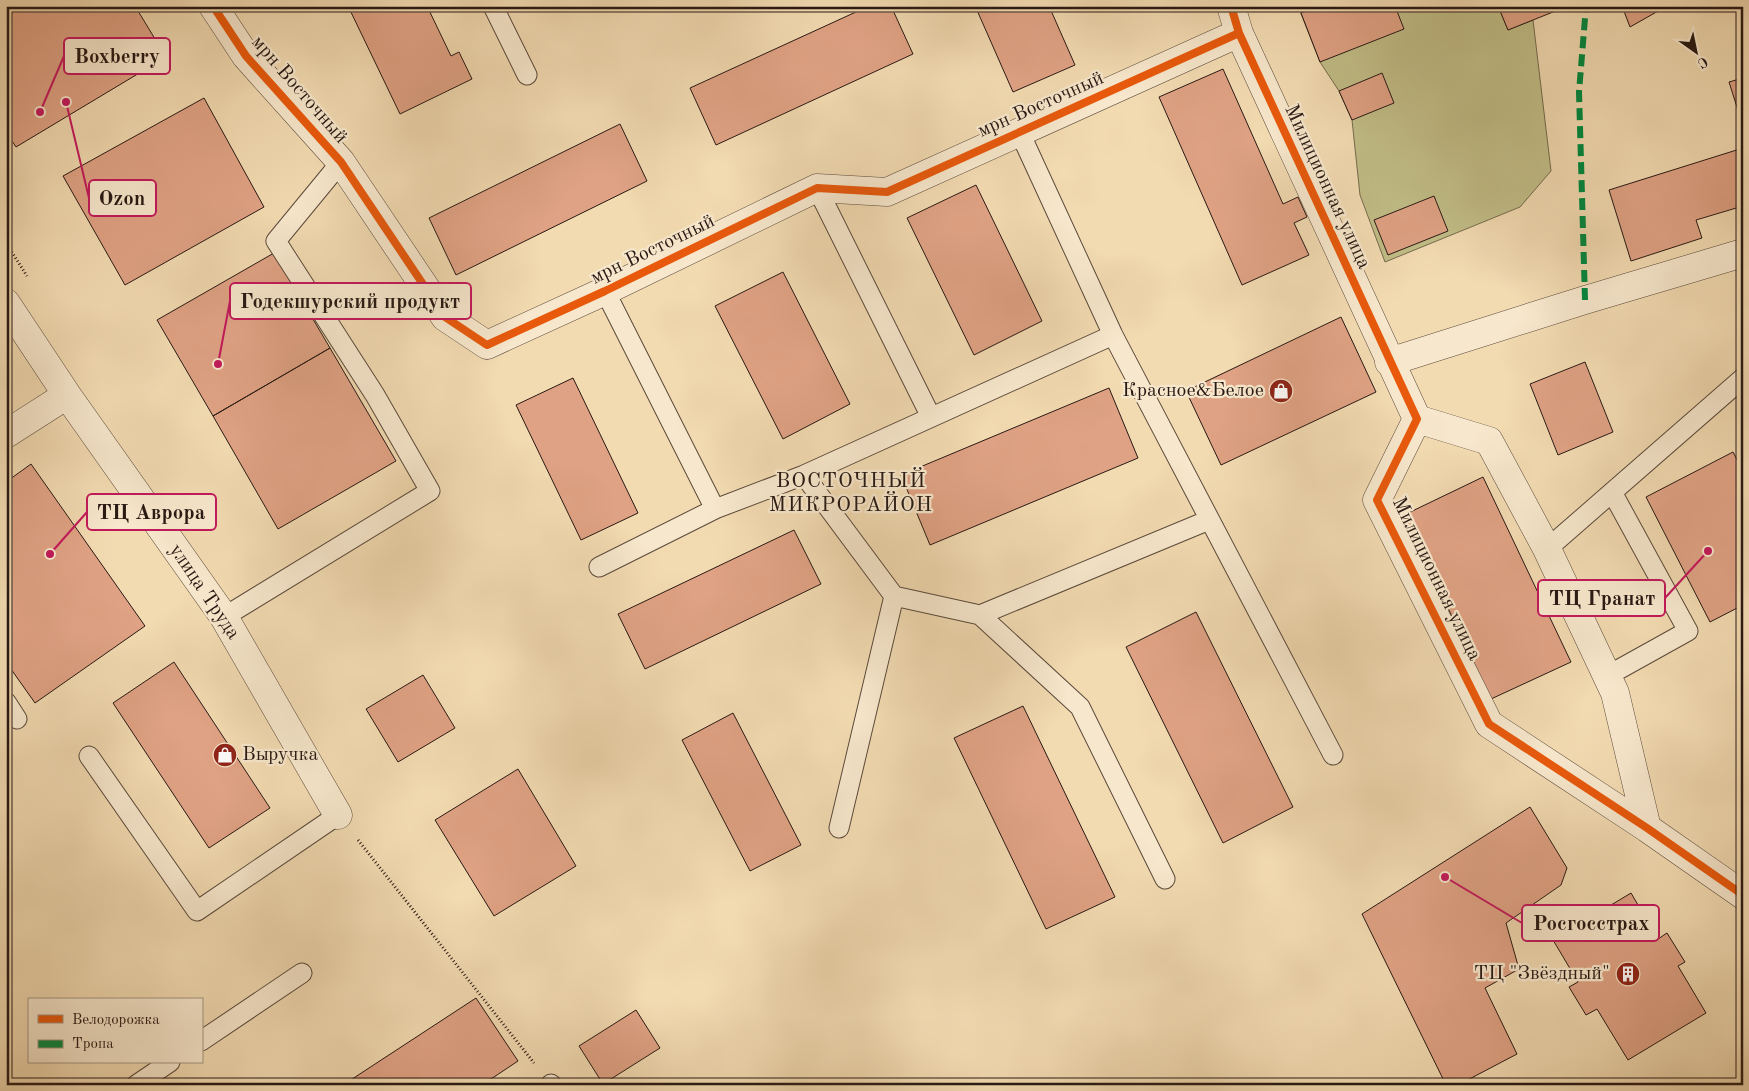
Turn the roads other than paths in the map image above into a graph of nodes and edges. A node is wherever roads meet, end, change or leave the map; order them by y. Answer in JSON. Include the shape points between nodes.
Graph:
{"nodes":[{"id":1,"x":213,"y":6,"type":"edge"},
{"id":2,"x":493,"y":6,"type":"edge"},
{"id":3,"x":1231,"y":6,"type":"edge"},
{"id":4,"x":1238,"y":33,"type":"junction"},
{"id":5,"x":527,"y":75,"type":"dead end"},
{"id":6,"x":1020,"y":133,"type":"junction"},
{"id":7,"x":341,"y":162,"type":"junction"},
{"id":8,"x":817,"y":188,"type":"junction"},
{"id":9,"x":1743,"y":253,"type":"edge"},
{"id":10,"x":606,"y":291,"type":"junction"},
{"id":11,"x":6,"y":303,"type":"edge"},
{"id":12,"x":1113,"y":335,"type":"junction"},
{"id":13,"x":1389,"y":362,"type":"junction"},
{"id":14,"x":1743,"y":378,"type":"edge"},
{"id":15,"x":67,"y":395,"type":"junction"},
{"id":16,"x":931,"y":418,"type":"junction"},
{"id":17,"x":1416,"y":419,"type":"junction"},
{"id":18,"x":6,"y":434,"type":"edge"},
{"id":19,"x":804,"y":475,"type":"junction"},
{"id":20,"x":1612,"y":492,"type":"junction"},
{"id":21,"x":715,"y":509,"type":"junction"},
{"id":22,"x":1209,"y":520,"type":"junction"},
{"id":23,"x":1547,"y":549,"type":"junction"},
{"id":24,"x":599,"y":567,"type":"dead end"},
{"id":25,"x":894,"y":596,"type":"junction"},
{"id":26,"x":980,"y":615,"type":"junction"},
{"id":27,"x":224,"y":617,"type":"junction"},
{"id":28,"x":1607,"y":676,"type":"junction"},
{"id":29,"x":6,"y":702,"type":"edge"},
{"id":30,"x":17,"y":719,"type":"dead end"},
{"id":31,"x":1333,"y":755,"type":"dead end"},
{"id":32,"x":89,"y":756,"type":"dead end"},
{"id":33,"x":338,"y":815,"type":"joint"},
{"id":34,"x":839,"y":828,"type":"dead end"},
{"id":35,"x":1648,"y":828,"type":"junction"},
{"id":36,"x":1165,"y":879,"type":"dead end"},
{"id":37,"x":1743,"y":895,"type":"edge"},
{"id":38,"x":302,"y":973,"type":"dead end"},
{"id":39,"x":202,"y":1040,"type":"edge"},
{"id":40,"x":167,"y":1064,"type":"edge"},
{"id":41,"x":136,"y":1085,"type":"edge"}],
"edges":[{"from":1,"to":7,"type":"street","name":"мрн Восточный","via":[[246,56]]},
{"from":2,"to":5,"type":"lane"},
{"from":3,"to":4,"type":"street","name":"Милиционная улица"},
{"from":4,"to":6,"type":"street","name":"мрн Восточный"},
{"from":4,"to":13,"type":"street","name":"Милиционная улица"},
{"from":6,"to":8,"type":"street","name":"мрн Восточный","via":[[887,192]]},
{"from":6,"to":12,"type":"lane"},
{"from":7,"to":10,"type":"street","name":"мрн Восточный","via":[[445,317],[486,345]]},
{"from":7,"to":27,"type":"lane","via":[[276,240],[375,395],[430,491]]},
{"from":8,"to":10,"type":"street","name":"мрн Восточный"},
{"from":8,"to":16,"type":"lane"},
{"from":9,"to":13,"type":"street"},
{"from":10,"to":21,"type":"lane"},
{"from":11,"to":15,"type":"street","name":"улица Труда"},
{"from":12,"to":16,"type":"lane"},
{"from":12,"to":22,"type":"lane"},
{"from":13,"to":17,"type":"street","name":"Милиционная улица"},
{"from":14,"to":20,"type":"lane"},
{"from":15,"to":18,"type":"street"},
{"from":15,"to":27,"type":"street","name":"улица Труда"},
{"from":16,"to":19,"type":"lane"},
{"from":17,"to":23,"type":"street","via":[[1489,441]]},
{"from":17,"to":35,"type":"street","name":"Милиционная улица","via":[[1377,500],[1489,724]]},
{"from":19,"to":21,"type":"lane"},
{"from":19,"to":25,"type":"lane"},
{"from":20,"to":23,"type":"lane"},
{"from":20,"to":28,"type":"lane","via":[[1688,631]]},
{"from":21,"to":24,"type":"lane"},
{"from":22,"to":26,"type":"lane"},
{"from":22,"to":31,"type":"lane"},
{"from":23,"to":28,"type":"street"},
{"from":25,"to":26,"type":"lane"},
{"from":25,"to":34,"type":"lane"},
{"from":26,"to":36,"type":"lane","via":[[1080,707]]},
{"from":27,"to":33,"type":"street","name":"улица Труда"},
{"from":28,"to":35,"type":"street","via":[[1615,693]]},
{"from":29,"to":30,"type":"lane"},
{"from":32,"to":33,"type":"lane","via":[[197,911]]},
{"from":35,"to":37,"type":"street","name":"Милиционная улица"},
{"from":38,"to":39,"type":"lane"},
{"from":40,"to":41,"type":"lane"}]}
